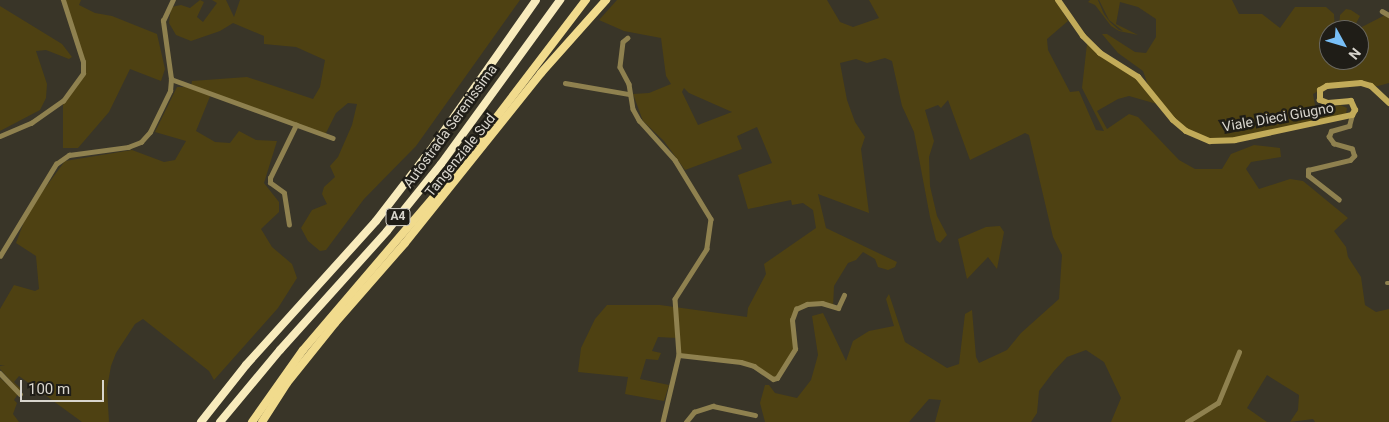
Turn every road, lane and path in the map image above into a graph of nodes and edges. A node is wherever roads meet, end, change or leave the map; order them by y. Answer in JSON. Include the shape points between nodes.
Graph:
{"nodes":[{"id":1,"x":63,"y":0,"type":"edge"},
{"id":2,"x":173,"y":0,"type":"edge"},
{"id":3,"x":536,"y":0,"type":"edge"},
{"id":4,"x":560,"y":0,"type":"edge"},
{"id":5,"x":586,"y":0,"type":"edge"},
{"id":6,"x":606,"y":0,"type":"edge"},
{"id":7,"x":1058,"y":0,"type":"edge"},
{"id":8,"x":1382,"y":11,"type":"dead end"},
{"id":9,"x":1389,"y":15,"type":"edge"},
{"id":10,"x":628,"y":38,"type":"dead end"},
{"id":11,"x":171,"y":79,"type":"junction"},
{"id":12,"x":565,"y":83,"type":"dead end"},
{"id":13,"x":629,"y":94,"type":"junction"},
{"id":14,"x":1389,"y":103,"type":"edge"},
{"id":15,"x":1352,"y":115,"type":"junction"},
{"id":16,"x":296,"y":125,"type":"junction"},
{"id":17,"x":0,"y":136,"type":"edge"},
{"id":18,"x":333,"y":138,"type":"dead end"},
{"id":19,"x":1339,"y":200,"type":"dead end"},
{"id":20,"x":289,"y":225,"type":"dead end"},
{"id":21,"x":0,"y":256,"type":"edge"},
{"id":22,"x":844,"y":295,"type":"dead end"},
{"id":23,"x":1239,"y":352,"type":"dead end"},
{"id":24,"x":679,"y":355,"type":"junction"},
{"id":25,"x":0,"y":373,"type":"edge"},
{"id":26,"x":287,"y":383,"type":"junction"},
{"id":27,"x":20,"y":394,"type":"dead end"},
{"id":28,"x":755,"y":415,"type":"dead end"},
{"id":29,"x":200,"y":422,"type":"edge"},
{"id":30,"x":220,"y":422,"type":"edge"},
{"id":31,"x":252,"y":422,"type":"edge"},
{"id":32,"x":262,"y":422,"type":"edge"},
{"id":33,"x":268,"y":422,"type":"edge"},
{"id":34,"x":663,"y":422,"type":"edge"},
{"id":35,"x":686,"y":422,"type":"edge"},
{"id":36,"x":1187,"y":422,"type":"edge"}],
"edges":[{"from":1,"to":17,"type":"street","via":[[83,62],[83,73],[63,101],[31,123]]},
{"from":2,"to":11,"type":"street","via":[[163,21]]},
{"from":3,"to":29,"type":"highway","name":"Autostrada Serenissima","number":"A4","via":[[430,151],[376,221],[246,365]]},
{"from":4,"to":30,"type":"highway","name":"Autostrada Serenissima","number":"A4","via":[[440,164]]},
{"from":5,"to":31,"type":"highway","name":"Tangenziale Sud","via":[[454,173],[303,350]]},
{"from":6,"to":26,"type":"highway","name":"Tangenziale Sud","via":[[541,73],[459,178]]},
{"from":7,"to":15,"type":"main road","name":"Viale Dieci Giugno","via":[[1089,43],[1138,76],[1173,120],[1197,136],[1210,141],[1235,140]]},
{"from":8,"to":9,"type":"street"},
{"from":10,"to":13,"type":"street","via":[[623,42],[620,67],[629,84]]},
{"from":11,"to":16,"type":"street"},
{"from":11,"to":21,"type":"street","via":[[158,116],[141,142],[109,151],[69,155],[56,164]]},
{"from":12,"to":13,"type":"street"},
{"from":13,"to":24,"type":"street","via":[[639,120],[675,160],[710,219],[707,248],[675,299]]},
{"from":14,"to":15,"type":"main road","name":"Viale Dieci Giugno","via":[[1371,86],[1361,82],[1326,86],[1320,90],[1322,102],[1351,101],[1355,110]]},
{"from":15,"to":19,"type":"street","name":"Viale Dieci Giugno","via":[[1349,126],[1331,131],[1329,137],[1334,144],[1352,149],[1354,156],[1350,160],[1308,170],[1308,176]]},
{"from":16,"to":18,"type":"street"},
{"from":16,"to":20,"type":"street","via":[[270,178],[270,183],[284,193]]},
{"from":22,"to":24,"type":"street","via":[[838,308],[822,303],[796,309],[792,320],[795,349],[777,378],[773,379],[754,366],[741,362]]},
{"from":23,"to":36,"type":"street","via":[[1218,404]]},
{"from":24,"to":34,"type":"street"},
{"from":25,"to":27,"type":"street"},
{"from":26,"to":32,"type":"highway","name":"Tangenziale Sud"},
{"from":26,"to":33,"type":"highway"},
{"from":28,"to":35,"type":"street","via":[[714,406],[694,412]]}]}
